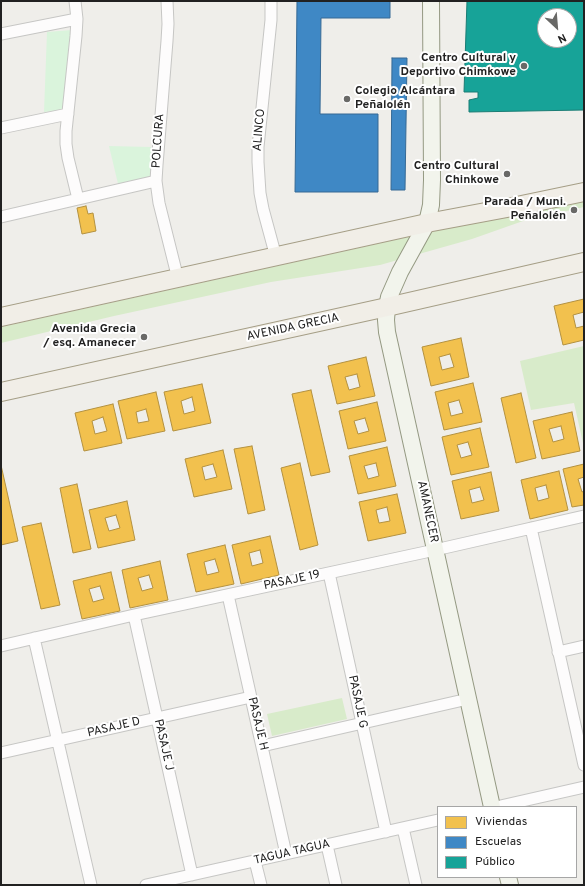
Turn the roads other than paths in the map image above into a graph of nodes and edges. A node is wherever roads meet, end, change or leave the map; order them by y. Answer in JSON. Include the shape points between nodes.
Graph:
{"nodes":[{"id":1,"x":75,"y":1,"type":"edge"},
{"id":2,"x":167,"y":1,"type":"edge"},
{"id":3,"x":271,"y":1,"type":"edge"},
{"id":4,"x":431,"y":1,"type":"edge"},
{"id":5,"x":77,"y":19,"type":"junction"},
{"id":6,"x":1,"y":34,"type":"edge"},
{"id":7,"x":68,"y":114,"type":"junction"},
{"id":8,"x":1,"y":128,"type":"edge"},
{"id":9,"x":156,"y":181,"type":"junction"},
{"id":10,"x":584,"y":192,"type":"edge"},
{"id":11,"x":78,"y":199,"type":"junction"},
{"id":12,"x":1,"y":217,"type":"edge"},
{"id":13,"x":427,"y":224,"type":"junction"},
{"id":14,"x":276,"y":257,"type":"junction"},
{"id":15,"x":584,"y":262,"type":"edge"},
{"id":16,"x":178,"y":279,"type":"junction"},
{"id":17,"x":387,"y":307,"type":"junction"},
{"id":18,"x":1,"y":317,"type":"edge"},
{"id":19,"x":1,"y":392,"type":"edge"},
{"id":20,"x":584,"y":516,"type":"edge"},
{"id":21,"x":531,"y":528,"type":"junction"},
{"id":22,"x":435,"y":550,"type":"junction"},
{"id":23,"x":329,"y":573,"type":"junction"},
{"id":24,"x":228,"y":595,"type":"junction"},
{"id":25,"x":134,"y":616,"type":"junction"},
{"id":26,"x":34,"y":638,"type":"junction"},
{"id":27,"x":1,"y":646,"type":"edge"},
{"id":28,"x":584,"y":646,"type":"edge"},
{"id":29,"x":558,"y":652,"type":"junction"},
{"id":30,"x":251,"y":697,"type":"junction"},
{"id":31,"x":468,"y":699,"type":"junction"},
{"id":32,"x":157,"y":718,"type":"junction"},
{"id":33,"x":362,"y":723,"type":"junction"},
{"id":34,"x":58,"y":740,"type":"junction"},
{"id":35,"x":262,"y":746,"type":"junction"},
{"id":36,"x":1,"y":753,"type":"edge"},
{"id":37,"x":584,"y":765,"type":"edge"},
{"id":38,"x":584,"y":787,"type":"edge"},
{"id":39,"x":492,"y":806,"type":"edge"},
{"id":40,"x":500,"y":806,"type":"edge"},
{"id":41,"x":437,"y":820,"type":"edge"},
{"id":42,"x":403,"y":828,"type":"junction"},
{"id":43,"x":386,"y":832,"type":"junction"},
{"id":44,"x":328,"y":845,"type":"junction"},
{"id":45,"x":286,"y":854,"type":"junction"},
{"id":46,"x":255,"y":861,"type":"junction"},
{"id":47,"x":192,"y":875,"type":"junction"},
{"id":48,"x":91,"y":885,"type":"edge"},
{"id":49,"x":146,"y":885,"type":"edge"},
{"id":50,"x":261,"y":885,"type":"edge"},
{"id":51,"x":336,"y":885,"type":"edge"},
{"id":52,"x":416,"y":885,"type":"edge"}],
"edges":[{"from":1,"to":5,"type":"street"},
{"from":2,"to":9,"type":"street","name":"POLCURA","via":[[167,41]]},
{"from":3,"to":14,"type":"street","name":"ALINCO","via":[[258,147],[258,176]]},
{"from":4,"to":13,"type":"street","name":"AMANECER","via":[[432,180]]},
{"from":5,"to":6,"type":"street"},
{"from":5,"to":7,"type":"street"},
{"from":7,"to":8,"type":"street"},
{"from":7,"to":11,"type":"street","via":[[66,151]]},
{"from":9,"to":11,"type":"street"},
{"from":9,"to":16,"type":"street","name":"POLCURA"},
{"from":10,"to":13,"type":"main road"},
{"from":11,"to":12,"type":"street"},
{"from":13,"to":14,"type":"main road"},
{"from":13,"to":17,"type":"street","name":"AMANECER","via":[[400,272]]},
{"from":14,"to":16,"type":"main road"},
{"from":15,"to":17,"type":"main road","name":"AVENIDA GRECIA"},
{"from":16,"to":18,"type":"main road"},
{"from":17,"to":19,"type":"main road","name":"AVENIDA GRECIA"},
{"from":17,"to":22,"type":"street","name":"AMANECER","via":[[387,332]]},
{"from":20,"to":21,"type":"street","name":"PASAJE 19"},
{"from":21,"to":22,"type":"street","name":"PASAJE 19"},
{"from":21,"to":29,"type":"street"},
{"from":22,"to":23,"type":"street","name":"PASAJE 19"},
{"from":22,"to":31,"type":"street","name":"AMANECER"},
{"from":23,"to":24,"type":"street","name":"PASAJE 19"},
{"from":23,"to":33,"type":"street","name":"PASAJE G"},
{"from":24,"to":25,"type":"street","name":"PASAJE 19"},
{"from":24,"to":30,"type":"street","name":"PASAJE H"},
{"from":25,"to":26,"type":"street","name":"PASAJE 19"},
{"from":25,"to":32,"type":"street","name":"PASAJE J"},
{"from":26,"to":27,"type":"street","name":"PASAJE 19"},
{"from":26,"to":34,"type":"street"},
{"from":28,"to":29,"type":"street"},
{"from":29,"to":37,"type":"street"},
{"from":30,"to":32,"type":"street","name":"PASAJE D"},
{"from":30,"to":35,"type":"street","name":"PASAJE H"},
{"from":31,"to":33,"type":"street"},
{"from":31,"to":39,"type":"street","name":"AMANECER"},
{"from":32,"to":34,"type":"street","name":"PASAJE D"},
{"from":32,"to":47,"type":"street","name":"PASAJE J"},
{"from":33,"to":35,"type":"street"},
{"from":33,"to":43,"type":"street","name":"PASAJE G"},
{"from":34,"to":36,"type":"street","name":"PASAJE D"},
{"from":34,"to":48,"type":"street"},
{"from":35,"to":45,"type":"street","name":"PASAJE H"},
{"from":38,"to":40,"type":"street"},
{"from":41,"to":42,"type":"street","name":"TAGUA TAGUA"},
{"from":42,"to":43,"type":"street","name":"TAGUA TAGUA"},
{"from":42,"to":52,"type":"street"},
{"from":43,"to":44,"type":"street","name":"TAGUA TAGUA"},
{"from":44,"to":45,"type":"street","name":"TAGUA TAGUA"},
{"from":44,"to":51,"type":"street"},
{"from":45,"to":46,"type":"street","name":"TAGUA TAGUA"},
{"from":46,"to":47,"type":"street","name":"TAGUA TAGUA"},
{"from":46,"to":50,"type":"street"},
{"from":47,"to":49,"type":"street","name":"TAGUA TAGUA"}]}
